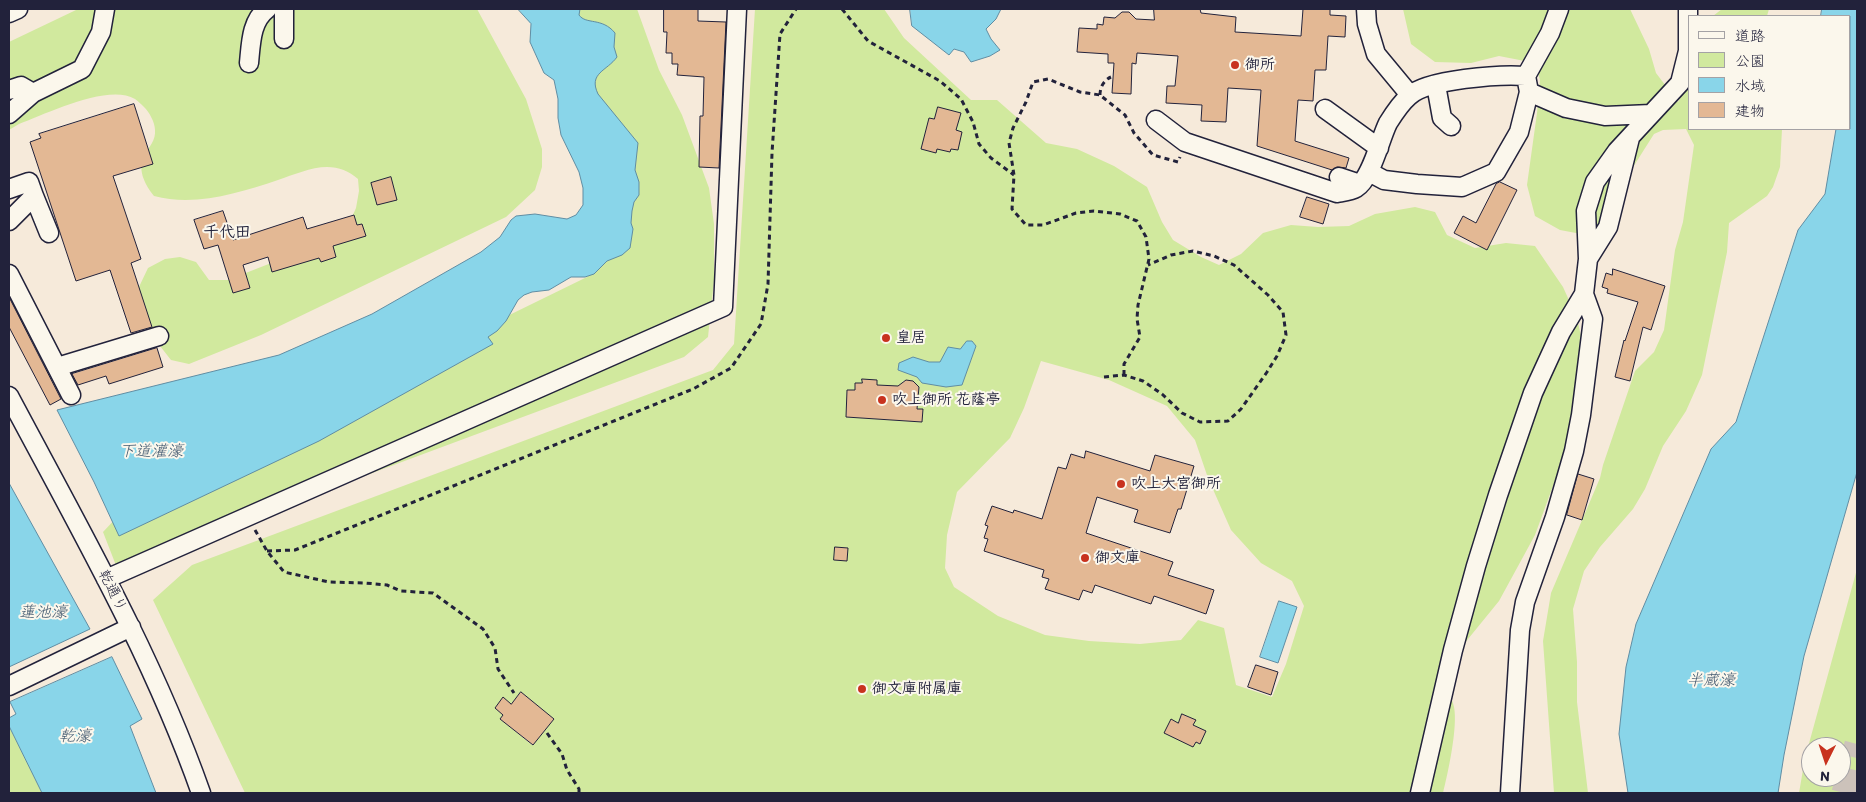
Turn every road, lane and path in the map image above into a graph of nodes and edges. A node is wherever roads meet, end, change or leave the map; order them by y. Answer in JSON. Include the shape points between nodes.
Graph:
{"nodes":[{"id":1,"x":18,"y":9,"type":"edge"},
{"id":2,"x":105,"y":9,"type":"edge"},
{"id":3,"x":268,"y":9,"type":"edge"},
{"id":4,"x":284,"y":9,"type":"edge"},
{"id":5,"x":737,"y":9,"type":"edge"},
{"id":6,"x":842,"y":9,"type":"edge"},
{"id":7,"x":1366,"y":9,"type":"edge"},
{"id":8,"x":1559,"y":9,"type":"edge"},
{"id":9,"x":1688,"y":9,"type":"edge"},
{"id":10,"x":9,"y":13,"type":"edge"},
{"id":11,"x":284,"y":38,"type":"dead end"},
{"id":12,"x":248,"y":62,"type":"dead end"},
{"id":13,"x":1111,"y":77,"type":"dead end"},
{"id":14,"x":1528,"y":84,"type":"junction"},
{"id":15,"x":1436,"y":85,"type":"junction"},
{"id":16,"x":9,"y":90,"type":"edge"},
{"id":17,"x":33,"y":93,"type":"junction"},
{"id":18,"x":1100,"y":94,"type":"junction"},
{"id":19,"x":1410,"y":95,"type":"junction"},
{"id":20,"x":1325,"y":109,"type":"dead end"},
{"id":21,"x":9,"y":114,"type":"edge"},
{"id":22,"x":1651,"y":114,"type":"junction"},
{"id":23,"x":1156,"y":120,"type":"dead end"},
{"id":24,"x":1451,"y":126,"type":"dead end"},
{"id":25,"x":1631,"y":136,"type":"junction"},
{"id":26,"x":1185,"y":142,"type":"junction"},
{"id":27,"x":1378,"y":148,"type":"junction"},
{"id":28,"x":1014,"y":175,"type":"junction"},
{"id":29,"x":1338,"y":177,"type":"dead end"},
{"id":30,"x":1364,"y":178,"type":"junction"},
{"id":31,"x":9,"y":189,"type":"edge"},
{"id":32,"x":34,"y":196,"type":"junction"},
{"id":33,"x":9,"y":221,"type":"edge"},
{"id":34,"x":49,"y":233,"type":"dead end"},
{"id":35,"x":1588,"y":258,"type":"junction"},
{"id":36,"x":1148,"y":265,"type":"junction"},
{"id":37,"x":9,"y":274,"type":"edge"},
{"id":38,"x":1584,"y":294,"type":"junction"},
{"id":39,"x":159,"y":336,"type":"dead end"},
{"id":40,"x":56,"y":367,"type":"junction"},
{"id":41,"x":1124,"y":375,"type":"junction"},
{"id":42,"x":1104,"y":376,"type":"dead end"},
{"id":43,"x":71,"y":395,"type":"dead end"},
{"id":44,"x":9,"y":396,"type":"edge"},
{"id":45,"x":248,"y":517,"type":"junction"},
{"id":46,"x":106,"y":579,"type":"junction"},
{"id":47,"x":131,"y":627,"type":"junction"},
{"id":48,"x":15,"y":683,"type":"edge"},
{"id":49,"x":514,"y":693,"type":"dead end"},
{"id":50,"x":547,"y":733,"type":"dead end"},
{"id":51,"x":201,"y":793,"type":"edge"},
{"id":52,"x":579,"y":793,"type":"edge"},
{"id":53,"x":1420,"y":793,"type":"edge"},
{"id":54,"x":1510,"y":793,"type":"edge"}],
"edges":[{"from":1,"to":10,"type":"street"},
{"from":2,"to":17,"type":"street","via":[[101,32],[82,69]]},
{"from":3,"to":12,"type":"street","via":[[260,14],[254,28]]},
{"from":4,"to":11,"type":"street"},
{"from":5,"to":45,"type":"street","via":[[724,307]]},
{"from":6,"to":28,"type":"path","via":[[868,42],[940,81],[961,99],[973,122],[979,144],[990,158]]},
{"from":7,"to":19,"type":"street","via":[[1376,54]]},
{"from":8,"to":14,"type":"street"},
{"from":9,"to":22,"type":"street","via":[[1688,51],[1680,83]]},
{"from":13,"to":18,"type":"path","via":[[1104,83]]},
{"from":14,"to":15,"type":"street","via":[[1507,75]]},
{"from":14,"to":22,"type":"street","via":[[1566,108],[1604,116]]},
{"from":14,"to":30,"type":"street","via":[[1519,132],[1496,172],[1462,187]]},
{"from":15,"to":19,"type":"street"},
{"from":15,"to":24,"type":"street","via":[[1442,118]]},
{"from":16,"to":17,"type":"street","via":[[21,86]]},
{"from":17,"to":21,"type":"street"},
{"from":18,"to":26,"type":"path","via":[[1125,115],[1134,133],[1153,155],[1178,162]]},
{"from":18,"to":28,"type":"path","via":[[1080,92],[1048,79],[1033,82],[1009,143]]},
{"from":19,"to":27,"type":"street","via":[[1389,122]]},
{"from":20,"to":27,"type":"street"},
{"from":22,"to":25,"type":"street"},
{"from":23,"to":26,"type":"street"},
{"from":25,"to":35,"type":"street","via":[[1608,227]]},
{"from":25,"to":35,"type":"street","via":[[1595,182],[1586,211]]},
{"from":26,"to":30,"type":"street","via":[[1337,193],[1356,188]]},
{"from":27,"to":30,"type":"street"},
{"from":28,"to":36,"type":"path","via":[[1012,210],[1026,225],[1043,225],[1076,213],[1120,214],[1137,221],[1146,237]]},
{"from":29,"to":30,"type":"street"},
{"from":31,"to":32,"type":"street","via":[[29,182]]},
{"from":32,"to":33,"type":"street"},
{"from":32,"to":34,"type":"street"},
{"from":35,"to":38,"type":"street"},
{"from":36,"to":41,"type":"path","via":[[1138,305],[1140,337],[1124,364]]},
{"from":36,"to":41,"type":"path","via":[[1171,255],[1193,252],[1214,256],[1234,265],[1283,312],[1286,335],[1267,372],[1241,409],[1228,421],[1200,422],[1182,413],[1143,381]]},
{"from":37,"to":40,"type":"street"},
{"from":38,"to":53,"type":"street","via":[[1561,332],[1533,393],[1498,495],[1453,650]]},
{"from":38,"to":54,"type":"street","via":[[1593,319],[1581,415],[1572,461],[1525,602],[1520,630]]},
{"from":39,"to":40,"type":"street"},
{"from":40,"to":43,"type":"street"},
{"from":41,"to":42,"type":"path"},
{"from":44,"to":46,"type":"street","name":"乾通り"},
{"from":45,"to":46,"type":"street"},
{"from":45,"to":49,"type":"path","via":[[267,551],[284,572],[329,582],[365,582],[401,591],[433,593],[483,629],[495,648],[498,669]]},
{"from":46,"to":47,"type":"street","name":"乾通り"},
{"from":47,"to":48,"type":"street"},
{"from":47,"to":51,"type":"street","name":"乾通り","via":[[168,707]]},
{"from":50,"to":52,"type":"path","via":[[562,754]]}]}
